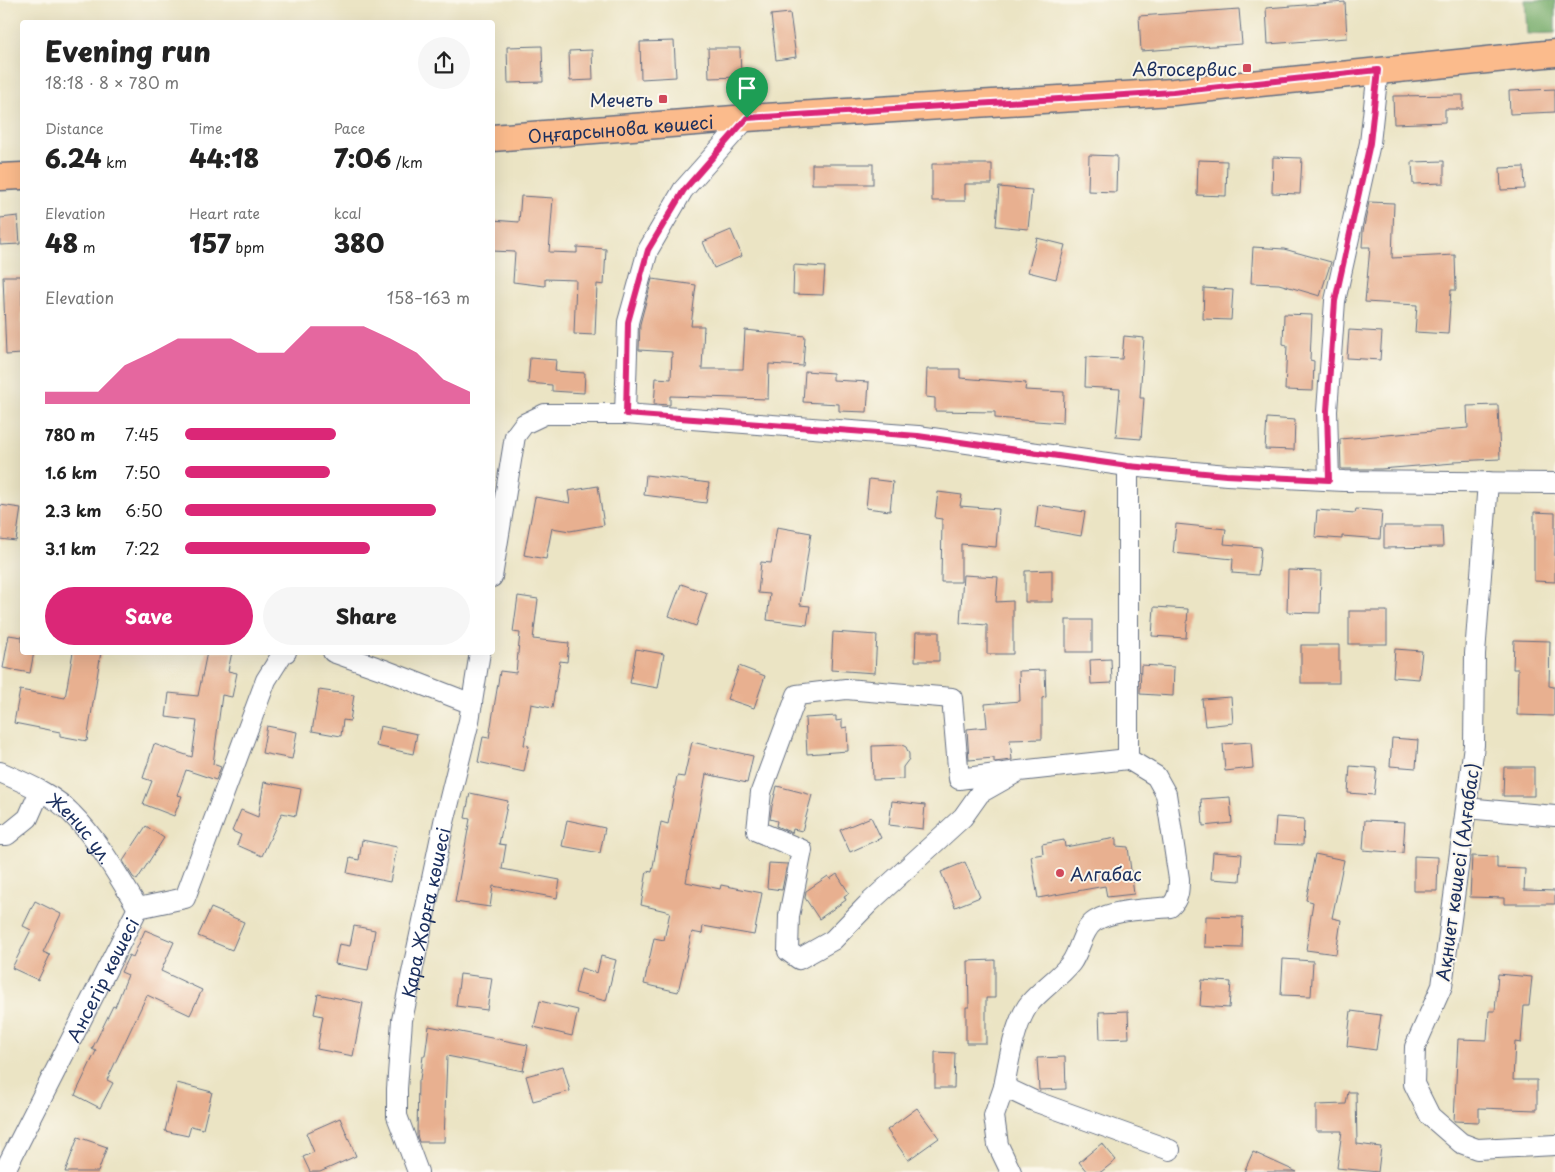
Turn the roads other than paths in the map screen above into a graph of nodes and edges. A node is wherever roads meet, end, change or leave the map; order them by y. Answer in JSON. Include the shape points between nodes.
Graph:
{"nodes":[{"id":1,"x":1555,"y":53,"type":"edge"},
{"id":2,"x":1378,"y":70,"type":"junction"},
{"id":3,"x":747,"y":118,"type":"junction"},
{"id":4,"x":495,"y":138,"type":"edge"},
{"id":5,"x":20,"y":176,"type":"edge"},
{"id":6,"x":0,"y":177,"type":"edge"},
{"id":7,"x":626,"y":414,"type":"junction"},
{"id":8,"x":1128,"y":466,"type":"junction"},
{"id":9,"x":1329,"y":480,"type":"junction"},
{"id":10,"x":1488,"y":482,"type":"junction"},
{"id":11,"x":1555,"y":483,"type":"edge"},
{"id":12,"x":495,"y":559,"type":"edge"},
{"id":13,"x":282,"y":655,"type":"edge"},
{"id":14,"x":342,"y":655,"type":"edge"},
{"id":15,"x":480,"y":655,"type":"edge"},
{"id":16,"x":472,"y":704,"type":"junction"},
{"id":17,"x":1128,"y":760,"type":"junction"},
{"id":18,"x":1020,"y":771,"type":"junction"},
{"id":19,"x":0,"y":772,"type":"edge"},
{"id":20,"x":40,"y":791,"type":"junction"},
{"id":21,"x":1466,"y":808,"type":"junction"},
{"id":22,"x":1555,"y":816,"type":"edge"},
{"id":23,"x":0,"y":835,"type":"edge"},
{"id":24,"x":138,"y":908,"type":"junction"},
{"id":25,"x":1004,"y":1087,"type":"junction"},
{"id":26,"x":1555,"y":1145,"type":"edge"},
{"id":27,"x":1170,"y":1150,"type":"dead end"},
{"id":28,"x":4,"y":1172,"type":"edge"},
{"id":29,"x":418,"y":1172,"type":"edge"},
{"id":30,"x":1011,"y":1172,"type":"edge"}],
"edges":[{"from":1,"to":2,"type":"main road","name":"Оңғарсынова көшесі"},
{"from":2,"to":3,"type":"main road","name":"Оңғарсынова көшесі","via":[[1173,92]]},
{"from":2,"to":9,"type":"street","via":[[1370,143],[1335,301],[1327,411]]},
{"from":3,"to":4,"type":"main road","name":"Оңғарсынова көшесі"},
{"from":3,"to":7,"type":"street","via":[[684,190],[648,250],[628,322]]},
{"from":5,"to":6,"type":"main road"},
{"from":7,"to":8,"type":"street","via":[[918,436]]},
{"from":7,"to":12,"type":"street","via":[[545,414],[524,424],[515,436]]},
{"from":8,"to":9,"type":"street"},
{"from":8,"to":17,"type":"street"},
{"from":9,"to":10,"type":"street"},
{"from":10,"to":11,"type":"street"},
{"from":10,"to":21,"type":"street","name":"Ақниет көшесі (Алғабас)","via":[[1476,654],[1474,745]]},
{"from":13,"to":24,"type":"street","name":"Ансегір көшесі","via":[[266,680],[185,898]]},
{"from":14,"to":16,"type":"street"},
{"from":15,"to":16,"type":"street","name":"Қара Жорға көшесі"},
{"from":16,"to":29,"type":"street","name":"Қара Жорға көшесі","via":[[402,1020],[397,1116]]},
{"from":17,"to":18,"type":"street"},
{"from":17,"to":25,"type":"street","via":[[1156,776],[1166,794],[1179,892],[1170,907],[1108,914],[1093,922],[1070,964],[1028,1005],[1018,1028]]},
{"from":18,"to":18,"type":"street","via":[[959,779],[952,698],[846,689],[797,695],[761,792],[757,831],[802,850],[789,916],[788,951],[799,960],[834,940],[869,903],[963,817],[980,793]]},
{"from":19,"to":20,"type":"street","name":"Женис ул."},
{"from":20,"to":23,"type":"street","via":[[28,818],[7,835]]},
{"from":20,"to":24,"type":"street","name":"Женис ул.","via":[[71,813],[97,842]]},
{"from":21,"to":22,"type":"street"},
{"from":21,"to":26,"type":"street","name":"Ақниет көшесі (Алғабас)","via":[[1442,986],[1415,1048],[1414,1084],[1430,1116],[1461,1143],[1477,1149]]},
{"from":24,"to":28,"type":"street","name":"Ансегір көшесі"},
{"from":25,"to":27,"type":"street"},
{"from":25,"to":30,"type":"street","via":[[994,1116],[998,1145]]}]}
